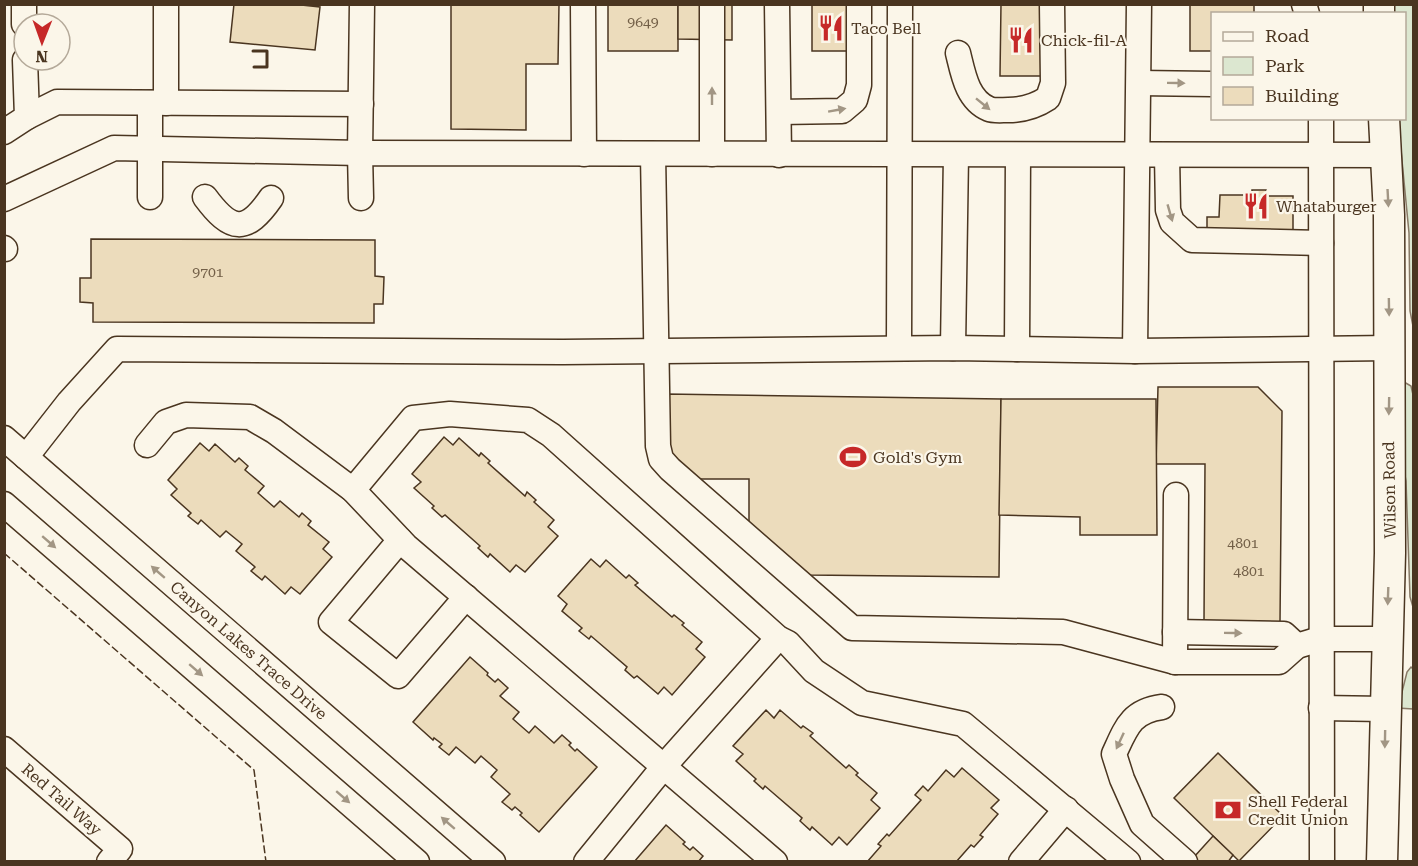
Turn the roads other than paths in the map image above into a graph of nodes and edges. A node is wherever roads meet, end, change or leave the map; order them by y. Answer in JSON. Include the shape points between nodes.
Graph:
{"nodes":[{"id":1,"x":166,"y":4,"type":"edge"},
{"id":2,"x":362,"y":4,"type":"edge"},
{"id":3,"x":583,"y":4,"type":"edge"},
{"id":4,"x":712,"y":4,"type":"edge"},
{"id":5,"x":777,"y":4,"type":"edge"},
{"id":6,"x":859,"y":4,"type":"edge"},
{"id":7,"x":900,"y":4,"type":"edge"},
{"id":8,"x":1052,"y":4,"type":"edge"},
{"id":9,"x":1139,"y":4,"type":"edge"},
{"id":10,"x":958,"y":53,"type":"dead end"},
{"id":11,"x":25,"y":72,"type":"edge"},
{"id":12,"x":1139,"y":83,"type":"junction"},
{"id":13,"x":1211,"y":84,"type":"edge"},
{"id":14,"x":158,"y":103,"type":"junction"},
{"id":15,"x":361,"y":104,"type":"junction"},
{"id":16,"x":779,"y":112,"type":"junction"},
{"id":17,"x":27,"y":117,"type":"junction"},
{"id":18,"x":1321,"y":120,"type":"edge"},
{"id":19,"x":1384,"y":120,"type":"edge"},
{"id":20,"x":4,"y":132,"type":"edge"},
{"id":21,"x":150,"y":149,"type":"junction"},
{"id":22,"x":360,"y":153,"type":"junction"},
{"id":23,"x":584,"y":154,"type":"junction"},
{"id":24,"x":653,"y":154,"type":"junction"},
{"id":25,"x":712,"y":154,"type":"junction"},
{"id":26,"x":779,"y":154,"type":"junction"},
{"id":27,"x":901,"y":155,"type":"junction"},
{"id":28,"x":956,"y":155,"type":"junction"},
{"id":29,"x":1018,"y":155,"type":"junction"},
{"id":30,"x":1167,"y":155,"type":"junction"},
{"id":31,"x":1321,"y":155,"type":"junction"},
{"id":32,"x":1386,"y":155,"type":"junction"},
{"id":33,"x":1139,"y":156,"type":"junction"},
{"id":34,"x":150,"y":197,"type":"dead end"},
{"id":35,"x":205,"y":197,"type":"dead end"},
{"id":36,"x":271,"y":198,"type":"dead end"},
{"id":37,"x":361,"y":198,"type":"dead end"},
{"id":38,"x":4,"y":199,"type":"edge"},
{"id":39,"x":1321,"y":243,"type":"junction"},
{"id":40,"x":899,"y":348,"type":"junction"},
{"id":41,"x":953,"y":348,"type":"junction"},
{"id":42,"x":1402,"y":348,"type":"edge"},
{"id":43,"x":1017,"y":349,"type":"junction"},
{"id":44,"x":1320,"y":349,"type":"junction"},
{"id":45,"x":657,"y":351,"type":"junction"},
{"id":46,"x":1135,"y":351,"type":"junction"},
{"id":47,"x":4,"y":438,"type":"edge"},
{"id":48,"x":147,"y":445,"type":"dead end"},
{"id":49,"x":27,"y":457,"type":"junction"},
{"id":50,"x":353,"y":490,"type":"junction"},
{"id":51,"x":1176,"y":495,"type":"dead end"},
{"id":52,"x":4,"y":504,"type":"edge"},
{"id":53,"x":400,"y":540,"type":"junction"},
{"id":54,"x":466,"y":597,"type":"junction"},
{"id":55,"x":1175,"y":632,"type":"junction"},
{"id":56,"x":778,"y":638,"type":"junction"},
{"id":57,"x":1320,"y":639,"type":"junction"},
{"id":58,"x":1400,"y":639,"type":"edge"},
{"id":59,"x":1296,"y":646,"type":"junction"},
{"id":60,"x":1175,"y":662,"type":"junction"},
{"id":61,"x":1162,"y":707,"type":"dead end"},
{"id":62,"x":1321,"y":708,"type":"junction"},
{"id":63,"x":1385,"y":709,"type":"junction"},
{"id":64,"x":4,"y":749,"type":"edge"},
{"id":65,"x":664,"y":765,"type":"junction"},
{"id":66,"x":1066,"y":809,"type":"junction"},
{"id":67,"x":114,"y":855,"type":"edge"},
{"id":68,"x":417,"y":861,"type":"edge"},
{"id":69,"x":493,"y":861,"type":"edge"},
{"id":70,"x":586,"y":861,"type":"edge"},
{"id":71,"x":775,"y":861,"type":"edge"},
{"id":72,"x":1021,"y":861,"type":"edge"},
{"id":73,"x":1128,"y":861,"type":"edge"},
{"id":74,"x":1185,"y":861,"type":"edge"},
{"id":75,"x":1322,"y":861,"type":"edge"},
{"id":76,"x":1382,"y":861,"type":"edge"}],
"edges":[{"from":1,"to":14,"type":"street"},
{"from":2,"to":15,"type":"street"},
{"from":3,"to":23,"type":"street"},
{"from":25,"to":4,"type":"street","one_way":true},
{"from":5,"to":16,"type":"street"},
{"from":16,"to":6,"type":"street","one_way":true,"via":[[842,111],[855,100],[859,84]]},
{"from":7,"to":27,"type":"street"},
{"from":10,"to":8,"type":"street","one_way":true,"via":[[968,88],[990,110],[1037,105],[1048,98],[1053,83]]},
{"from":9,"to":12,"type":"street"},
{"from":11,"to":17,"type":"street"},
{"from":12,"to":13,"type":"street","one_way":true},
{"from":12,"to":33,"type":"street"},
{"from":14,"to":15,"type":"street"},
{"from":14,"to":17,"type":"street","via":[[57,102]]},
{"from":14,"to":21,"type":"street"},
{"from":15,"to":22,"type":"street"},
{"from":16,"to":26,"type":"street"},
{"from":17,"to":20,"type":"street"},
{"from":18,"to":31,"type":"street"},
{"from":19,"to":32,"type":"main road","name":"Wilson Road"},
{"from":21,"to":22,"type":"street"},
{"from":21,"to":34,"type":"street"},
{"from":21,"to":38,"type":"street","via":[[114,148]]},
{"from":22,"to":23,"type":"street"},
{"from":22,"to":37,"type":"street"},
{"from":23,"to":24,"type":"street"},
{"from":24,"to":25,"type":"street"},
{"from":24,"to":45,"type":"street"},
{"from":25,"to":26,"type":"street"},
{"from":26,"to":27,"type":"street"},
{"from":27,"to":28,"type":"street"},
{"from":27,"to":40,"type":"street"},
{"from":28,"to":29,"type":"street"},
{"from":28,"to":41,"type":"street"},
{"from":29,"to":33,"type":"street"},
{"from":29,"to":43,"type":"street"},
{"from":30,"to":31,"type":"street"},
{"from":30,"to":33,"type":"street"},
{"from":30,"to":39,"type":"street","one_way":true,"via":[[1168,210],[1172,222],[1192,240]]},
{"from":31,"to":32,"type":"street"},
{"from":31,"to":39,"type":"street"},
{"from":32,"to":42,"type":"main road","name":"Wilson Road","one_way":true},
{"from":33,"to":46,"type":"street"},
{"from":35,"to":36,"type":"street","via":[[227,221],[240,224],[251,222]]},
{"from":39,"to":44,"type":"street"},
{"from":40,"to":41,"type":"street"},
{"from":40,"to":45,"type":"street"},
{"from":41,"to":43,"type":"street"},
{"from":42,"to":44,"type":"street"},
{"from":42,"to":58,"type":"main road","name":"Wilson Road","one_way":true,"via":[[1388,426],[1390,553]]},
{"from":43,"to":46,"type":"street"},
{"from":44,"to":46,"type":"street"},
{"from":44,"to":57,"type":"street"},
{"from":45,"to":49,"type":"street","via":[[117,350],[69,402]]},
{"from":45,"to":60,"type":"street","via":[[661,459],[852,628],[1063,632]]},
{"from":47,"to":49,"type":"street","name":"Canyon Lakes Trace Drive"},
{"from":48,"to":50,"type":"street","via":[[166,422],[186,415],[250,417],[274,430]]},
{"from":69,"to":49,"type":"street","name":"Canyon Lakes Trace Drive","one_way":true},
{"from":50,"to":53,"type":"street"},
{"from":50,"to":56,"type":"street","via":[[413,418],[450,414],[528,420],[551,435]]},
{"from":51,"to":55,"type":"street"},
{"from":52,"to":68,"type":"street","one_way":true},
{"from":53,"to":54,"type":"street"},
{"from":53,"to":54,"type":"street","via":[[331,622],[398,676]]},
{"from":54,"to":65,"type":"street"},
{"from":55,"to":59,"type":"street","one_way":true,"via":[[1284,634]]},
{"from":55,"to":60,"type":"street"},
{"from":56,"to":65,"type":"street"},
{"from":56,"to":66,"type":"street","via":[[788,643],[814,671],[862,703],[963,724]]},
{"from":57,"to":58,"type":"street"},
{"from":57,"to":59,"type":"street"},
{"from":57,"to":62,"type":"street"},
{"from":58,"to":63,"type":"main road","name":"Wilson Road"},
{"from":59,"to":60,"type":"street","via":[[1279,662]]},
{"from":61,"to":74,"type":"street","one_way":true,"via":[[1145,709],[1126,728],[1114,754],[1142,824]]},
{"from":62,"to":63,"type":"street"},
{"from":62,"to":75,"type":"street"},
{"from":63,"to":76,"type":"main road","name":"Wilson Road","one_way":true},
{"from":64,"to":67,"type":"street","name":"Red Tail Way"},
{"from":65,"to":70,"type":"street"},
{"from":65,"to":71,"type":"street"},
{"from":66,"to":72,"type":"street"},
{"from":66,"to":73,"type":"street"}]}
